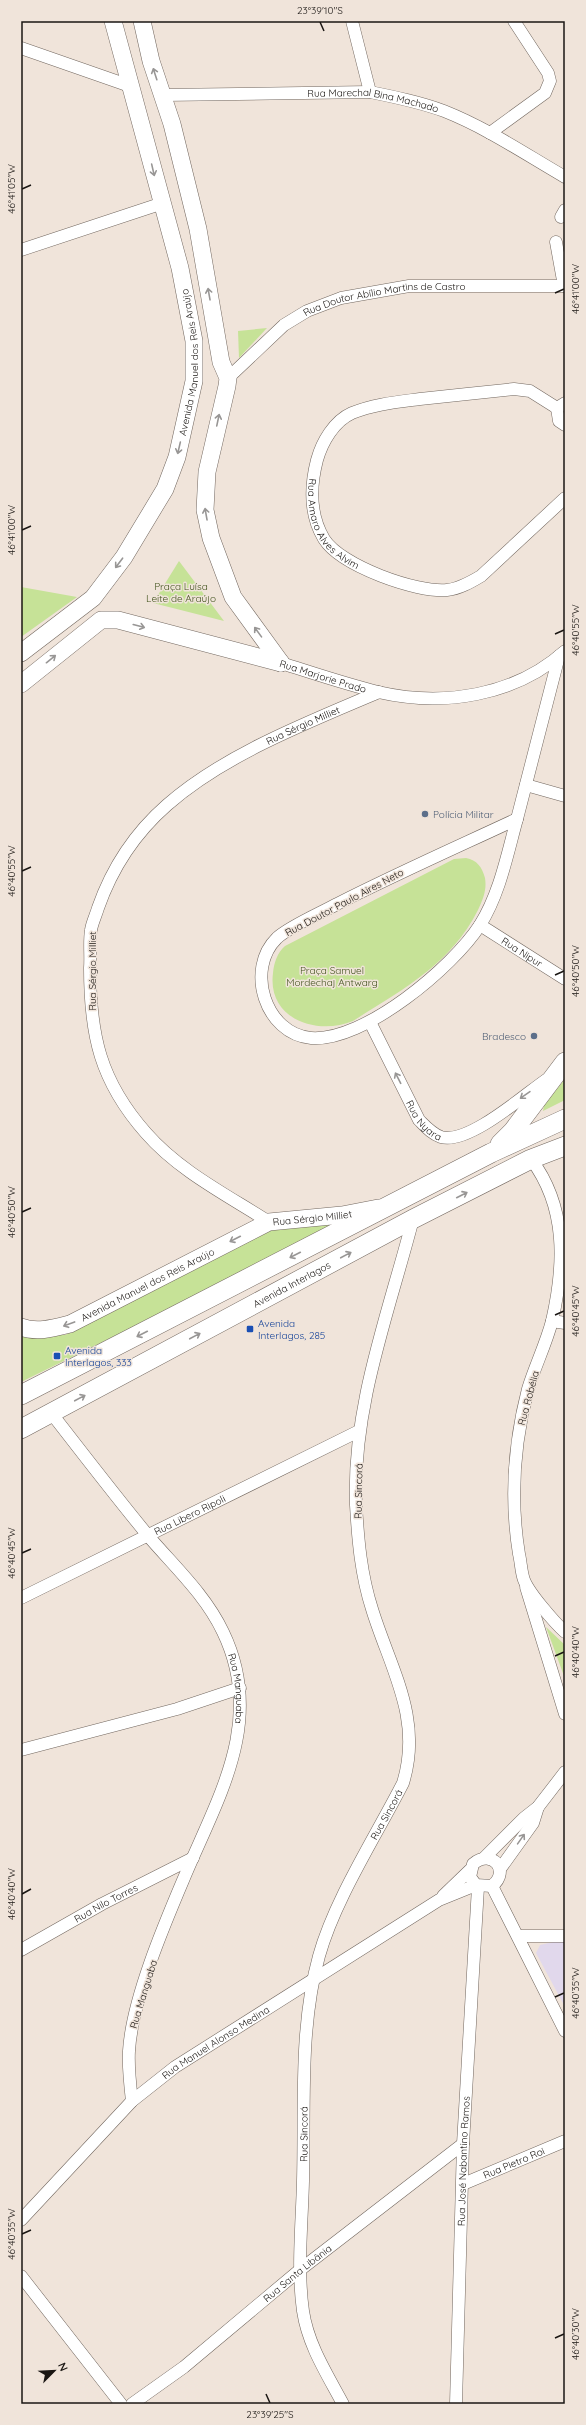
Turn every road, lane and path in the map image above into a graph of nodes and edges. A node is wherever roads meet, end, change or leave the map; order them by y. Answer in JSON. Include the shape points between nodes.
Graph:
{"nodes":[{"id":1,"x":114,"y":21,"type":"edge"},
{"id":2,"x":142,"y":21,"type":"edge"},
{"id":3,"x":352,"y":21,"type":"edge"},
{"id":4,"x":514,"y":21,"type":"edge"},
{"id":5,"x":21,"y":48,"type":"edge"},
{"id":6,"x":130,"y":86,"type":"junction"},
{"id":7,"x":370,"y":92,"type":"junction"},
{"id":8,"x":163,"y":95,"type":"junction"},
{"id":9,"x":490,"y":133,"type":"junction"},
{"id":10,"x":565,"y":177,"type":"edge"},
{"id":11,"x":163,"y":203,"type":"junction"},
{"id":12,"x":556,"y":242,"type":"dead end"},
{"id":13,"x":21,"y":250,"type":"edge"},
{"id":14,"x":565,"y":286,"type":"edge"},
{"id":15,"x":228,"y":378,"type":"junction"},
{"id":16,"x":561,"y":405,"type":"edge"},
{"id":17,"x":565,"y":425,"type":"edge"},
{"id":18,"x":565,"y":498,"type":"edge"},
{"id":19,"x":21,"y":653,"type":"edge"},
{"id":20,"x":562,"y":654,"type":"edge"},
{"id":21,"x":281,"y":663,"type":"junction"},
{"id":22,"x":21,"y":684,"type":"edge"},
{"id":23,"x":379,"y":692,"type":"junction"},
{"id":24,"x":526,"y":785,"type":"junction"},
{"id":25,"x":565,"y":796,"type":"edge"},
{"id":26,"x":517,"y":819,"type":"junction"},
{"id":27,"x":480,"y":925,"type":"junction"},
{"id":28,"x":565,"y":979,"type":"edge"},
{"id":29,"x":370,"y":1022,"type":"junction"},
{"id":30,"x":561,"y":1067,"type":"edge"},
{"id":31,"x":565,"y":1119,"type":"edge"},
{"id":32,"x":565,"y":1146,"type":"edge"},
{"id":33,"x":491,"y":1152,"type":"junction"},
{"id":34,"x":531,"y":1159,"type":"junction"},
{"id":35,"x":394,"y":1204,"type":"junction"},
{"id":36,"x":413,"y":1219,"type":"junction"},
{"id":37,"x":270,"y":1222,"type":"junction"},
{"id":38,"x":552,"y":1321,"type":"junction"},
{"id":39,"x":565,"y":1323,"type":"edge"},
{"id":40,"x":21,"y":1326,"type":"edge"},
{"id":41,"x":21,"y":1395,"type":"edge"},
{"id":42,"x":52,"y":1414,"type":"junction"},
{"id":43,"x":21,"y":1429,"type":"edge"},
{"id":44,"x":359,"y":1432,"type":"junction"},
{"id":45,"x":148,"y":1535,"type":"junction"},
{"id":46,"x":524,"y":1581,"type":"junction"},
{"id":47,"x":21,"y":1598,"type":"edge"},
{"id":48,"x":565,"y":1632,"type":"edge"},
{"id":49,"x":240,"y":1688,"type":"junction"},
{"id":50,"x":565,"y":1714,"type":"edge"},
{"id":51,"x":21,"y":1750,"type":"edge"},
{"id":52,"x":565,"y":1772,"type":"edge"},
{"id":53,"x":538,"y":1807,"type":"junction"},
{"id":54,"x":193,"y":1858,"type":"junction"},
{"id":55,"x":485,"y":1858,"type":"junction"},
{"id":56,"x":470,"y":1870,"type":"junction"},
{"id":57,"x":500,"y":1873,"type":"junction"},
{"id":58,"x":483,"y":1887,"type":"junction"},
{"id":59,"x":439,"y":1900,"type":"junction"},
{"id":60,"x":508,"y":1917,"type":"junction"},
{"id":61,"x":519,"y":1936,"type":"junction"},
{"id":62,"x":565,"y":1936,"type":"edge"},
{"id":63,"x":21,"y":1950,"type":"edge"},
{"id":64,"x":313,"y":1981,"type":"junction"},
{"id":65,"x":565,"y":2031,"type":"edge"},
{"id":66,"x":132,"y":2101,"type":"junction"},
{"id":67,"x":565,"y":2141,"type":"edge"},
{"id":68,"x":464,"y":2144,"type":"junction"},
{"id":69,"x":463,"y":2184,"type":"junction"},
{"id":70,"x":21,"y":2220,"type":"edge"},
{"id":71,"x":301,"y":2269,"type":"junction"},
{"id":72,"x":21,"y":2276,"type":"edge"},
{"id":73,"x":121,"y":2404,"type":"edge"},
{"id":74,"x":132,"y":2404,"type":"edge"},
{"id":75,"x":343,"y":2404,"type":"edge"},
{"id":76,"x":456,"y":2404,"type":"edge"}],
"edges":[{"from":1,"to":6,"type":"street","name":"Avenida Manuel dos Reis Araújo"},
{"from":8,"to":2,"type":"street","one_way":true,"via":[[151,61]]},
{"from":3,"to":7,"type":"street"},
{"from":4,"to":9,"type":"street","via":[[548,73],[548,87],[545,93]]},
{"from":5,"to":6,"type":"street"},
{"from":6,"to":11,"type":"street","name":"Avenida Manuel dos Reis Araújo","one_way":true},
{"from":7,"to":8,"type":"street","name":"Rua Marechal Bina Machado"},
{"from":7,"to":9,"type":"street","name":"Rua Marechal Bina Machado","via":[[443,111]]},
{"from":15,"to":8,"type":"street","one_way":true,"via":[[221,362],[198,229]]},
{"from":9,"to":10,"type":"street","name":"Rua Marechal Bina Machado"},
{"from":11,"to":13,"type":"street"},
{"from":11,"to":19,"type":"street","name":"Avenida Manuel dos Reis Araújo","one_way":true,"via":[[180,268],[194,341],[194,382],[177,457],[165,489],[124,557],[93,598]]},
{"from":12,"to":14,"type":"street"},
{"from":14,"to":15,"type":"street","name":"Rua Doutor Abílio Martins de Castro","via":[[409,286],[341,298],[307,310],[284,325]]},
{"from":21,"to":15,"type":"street","name":"Rua Marjorie Prado","one_way":true,"via":[[233,596],[211,538],[204,510],[207,472]]},
{"from":16,"to":17,"type":"street","name":"Rua Amaro Alves Alvim","via":[[559,421]]},
{"from":16,"to":18,"type":"street","name":"Rua Amaro Alves Alvim","via":[[530,391],[514,389],[377,405],[351,414],[335,426],[321,446],[312,479],[312,496],[314,516],[325,540],[336,552],[379,575],[424,587],[447,590],[467,584],[481,576]]},
{"from":20,"to":23,"type":"street","name":"Rua Marjorie Prado","via":[[527,678],[510,686],[462,698],[432,698]]},
{"from":20,"to":24,"type":"street","name":"Rua Doutor Paulo Aires Neto"},
{"from":22,"to":21,"type":"street","one_way":true,"via":[[101,620],[118,620]]},
{"from":21,"to":23,"type":"street","name":"Rua Marjorie Prado"},
{"from":23,"to":37,"type":"street","name":"Rua Sérgio Milliet","via":[[294,729],[212,772],[166,805],[128,847],[108,880],[91,929],[90,1008],[99,1056],[121,1101],[146,1134],[173,1158],[202,1180]]},
{"from":24,"to":25,"type":"street"},
{"from":24,"to":26,"type":"street","name":"Rua Doutor Paulo Aires Neto"},
{"from":26,"to":27,"type":"street","name":"Rua Doutor Paulo Aires Neto","via":[[499,884]]},
{"from":26,"to":29,"type":"street","name":"Rua Doutor Paulo Aires Neto","via":[[403,871],[312,917],[278,938],[264,957],[261,980],[271,1013],[281,1026],[298,1036],[312,1038],[325,1037]]},
{"from":27,"to":28,"type":"street","name":"Rua Nipur"},
{"from":27,"to":29,"type":"street","name":"Rua Doutor Paulo Aires Neto","via":[[444,967],[412,994]]},
{"from":30,"to":29,"type":"street","name":"Rua Nyara","one_way":true,"via":[[473,1131],[458,1137],[442,1138],[431,1132],[419,1120]]},
{"from":30,"to":33,"type":"main road","via":[[513,1131]]},
{"from":31,"to":33,"type":"main road"},
{"from":32,"to":34,"type":"main road","name":"Avenida Interlagos"},
{"from":33,"to":35,"type":"main road"},
{"from":36,"to":34,"type":"main road","name":"Avenida Interlagos","one_way":true},
{"from":34,"to":38,"type":"street","name":"Rua Robélia","via":[[545,1178],[554,1200],[561,1238],[560,1270]]},
{"from":35,"to":37,"type":"street","name":"Rua Sérgio Milliet","via":[[342,1215]]},
{"from":35,"to":41,"type":"main road","one_way":true},
{"from":42,"to":36,"type":"main road","name":"Avenida Interlagos","one_way":true},
{"from":36,"to":44,"type":"street","name":"Rua Sincorá","via":[[372,1371]]},
{"from":37,"to":40,"type":"street","name":"Avenida Manuel dos Reis Araújo","one_way":true,"via":[[70,1324],[30,1330]]},
{"from":38,"to":39,"type":"street"},
{"from":38,"to":46,"type":"street","name":"Rua Robélia","via":[[528,1389],[513,1477],[517,1541]]},
{"from":42,"to":43,"type":"main road","name":"Avenida Interlagos"},
{"from":42,"to":45,"type":"street","name":"Rua Manguaba"},
{"from":44,"to":45,"type":"street","name":"Rua Libero Ripoli"},
{"from":44,"to":64,"type":"street","name":"Rua Sincorá","via":[[356,1503],[359,1554],[372,1608],[405,1700],[408,1768],[403,1783],[333,1919]]},
{"from":45,"to":47,"type":"street","name":"Rua Libero Ripoli"},
{"from":45,"to":49,"type":"street","name":"Rua Manguaba","via":[[213,1612],[235,1663]]},
{"from":46,"to":48,"type":"street","name":"Rua Robélia","via":[[554,1622]]},
{"from":46,"to":50,"type":"street"},
{"from":49,"to":51,"type":"street","via":[[177,1709]]},
{"from":49,"to":54,"type":"street","name":"Rua Manguaba","via":[[237,1743],[229,1775]]},
{"from":52,"to":53,"type":"street","name":"Rua Manuel Alonso Medina"},
{"from":53,"to":55,"type":"street","name":"Rua Manuel Alonso Medina"},
{"from":57,"to":53,"type":"street","name":"Rua Manuel Alonso Medina","one_way":true,"via":[[532,1822]]},
{"from":54,"to":63,"type":"street","name":"Rua Nilo Torres","via":[[102,1904]]},
{"from":54,"to":66,"type":"street","name":"Rua Manguaba","via":[[136,2012],[129,2051]]},
{"from":55,"to":56,"type":"street","name":"Rua Manuel Alonso Medina","via":[[478,1859]]},
{"from":55,"to":57,"type":"street","via":[[492,1859]]},
{"from":56,"to":58,"type":"street","via":[[471,1880]]},
{"from":56,"to":59,"type":"street","name":"Rua Manuel Alonso Medina"},
{"from":57,"to":58,"type":"street","name":"Rua Manuel Alonso Medina"},
{"from":57,"to":60,"type":"street"},
{"from":58,"to":59,"type":"street","name":"Rua Manuel Alonso Medina"},
{"from":58,"to":60,"type":"street"},
{"from":58,"to":68,"type":"street","name":"Rua José Nabantino Ramos","via":[[474,1918]]},
{"from":59,"to":64,"type":"street","name":"Rua Manuel Alonso Medina"},
{"from":60,"to":61,"type":"street"},
{"from":61,"to":62,"type":"street"},
{"from":61,"to":65,"type":"street"},
{"from":64,"to":66,"type":"street","name":"Rua Manuel Alonso Medina","via":[[175,2068]]},
{"from":64,"to":71,"type":"street","name":"Rua Sincorá","via":[[306,2037]]},
{"from":66,"to":70,"type":"street","name":"Rua Manuel Alonso Medina"},
{"from":67,"to":69,"type":"street","name":"Rua Pietro Roi"},
{"from":68,"to":69,"type":"street","name":"Rua José Nabantino Ramos"},
{"from":68,"to":71,"type":"street","name":"Rua Santa Libânia"},
{"from":69,"to":76,"type":"street","name":"Rua José Nabantino Ramos"},
{"from":71,"to":74,"type":"street","name":"Rua Santa Libânia","via":[[184,2367]]},
{"from":71,"to":75,"type":"street","name":"Rua Sincorá","via":[[303,2311],[308,2334]]},
{"from":72,"to":73,"type":"street"}]}
